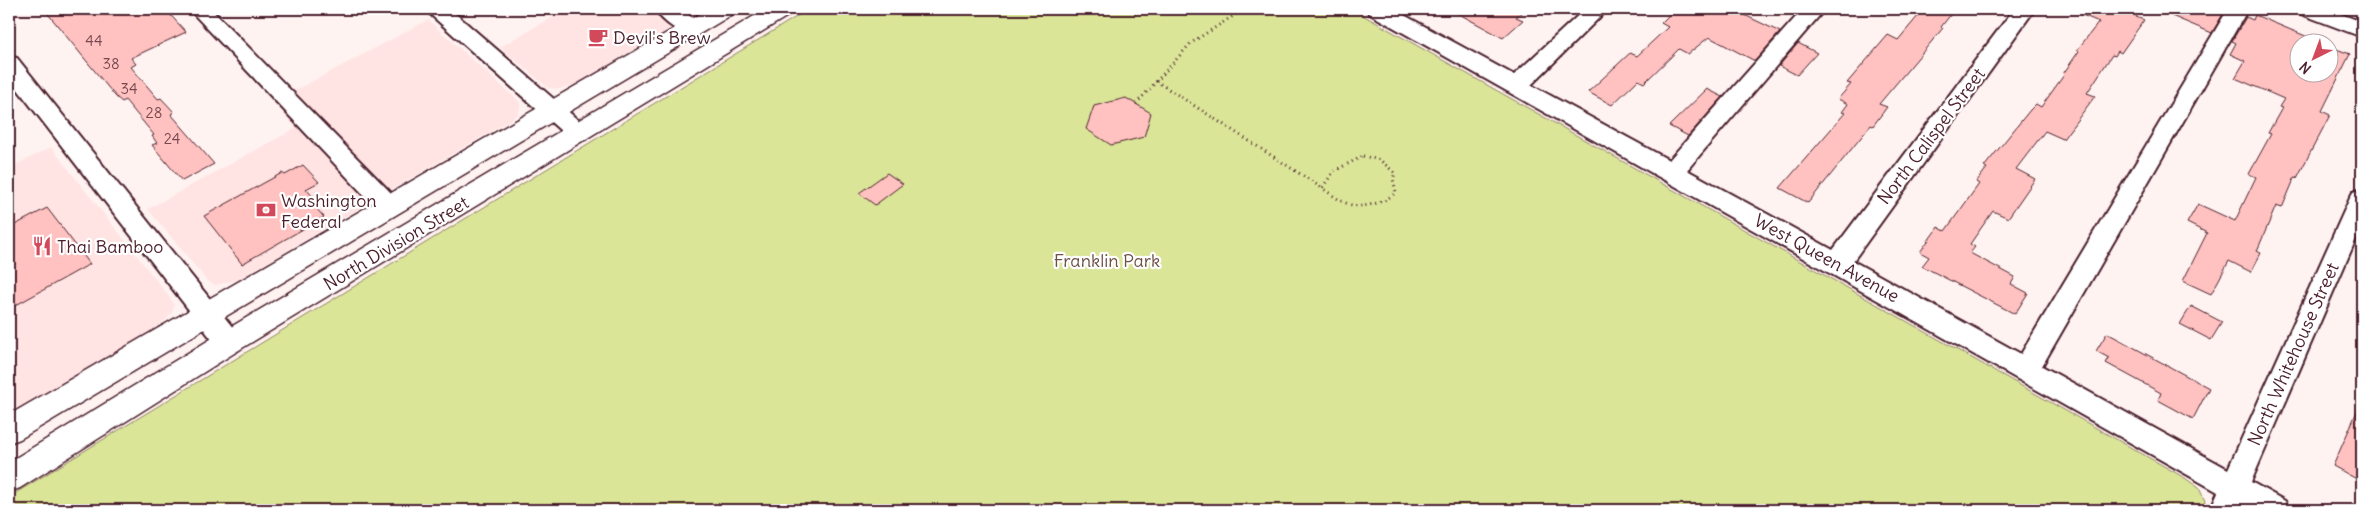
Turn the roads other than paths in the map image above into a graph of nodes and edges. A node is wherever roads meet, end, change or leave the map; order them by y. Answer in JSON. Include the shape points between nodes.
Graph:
{"nodes":[{"id":1,"x":199,"y":9,"type":"edge"},
{"id":2,"x":436,"y":9,"type":"edge"},
{"id":3,"x":665,"y":9,"type":"edge"},
{"id":4,"x":725,"y":9,"type":"edge"},
{"id":5,"x":784,"y":9,"type":"edge"},
{"id":6,"x":1598,"y":9,"type":"edge"},
{"id":7,"x":1815,"y":9,"type":"edge"},
{"id":8,"x":2025,"y":9,"type":"edge"},
{"id":9,"x":2238,"y":9,"type":"edge"},
{"id":10,"x":2308,"y":9,"type":"edge"},
{"id":11,"x":1384,"y":10,"type":"edge"},
{"id":12,"x":691,"y":29,"type":"junction"},
{"id":13,"x":2362,"y":30,"type":"edge"},
{"id":14,"x":9,"y":63,"type":"edge"},
{"id":15,"x":1516,"y":86,"type":"junction"},
{"id":16,"x":553,"y":110,"type":"junction"},
{"id":17,"x":578,"y":133,"type":"junction"},
{"id":18,"x":1672,"y":172,"type":"junction"},
{"id":19,"x":2362,"y":198,"type":"edge"},
{"id":20,"x":389,"y":206,"type":"junction"},
{"id":21,"x":1837,"y":264,"type":"junction"},
{"id":22,"x":208,"y":313,"type":"junction"},
{"id":23,"x":229,"y":342,"type":"junction"},
{"id":24,"x":2026,"y":370,"type":"junction"},
{"id":25,"x":9,"y":430,"type":"edge"},
{"id":26,"x":9,"y":478,"type":"edge"},
{"id":27,"x":2229,"y":499,"type":"edge"},
{"id":28,"x":2275,"y":510,"type":"edge"}],
"edges":[{"from":1,"to":20,"type":"street"},
{"from":2,"to":16,"type":"street"},
{"from":3,"to":12,"type":"street"},
{"from":4,"to":12,"type":"main road","name":"North Division Street"},
{"from":5,"to":17,"type":"main road","name":"North Division Street"},
{"from":6,"to":15,"type":"street"},
{"from":7,"to":18,"type":"street"},
{"from":8,"to":21,"type":"street","name":"North Calispel Street"},
{"from":9,"to":24,"type":"street"},
{"from":10,"to":13,"type":"street"},
{"from":11,"to":15,"type":"street","name":"West Queen Avenue"},
{"from":12,"to":16,"type":"main road","name":"North Division Street"},
{"from":14,"to":22,"type":"street"},
{"from":15,"to":18,"type":"street","name":"West Queen Avenue"},
{"from":16,"to":17,"type":"street"},
{"from":16,"to":20,"type":"main road","name":"North Division Street"},
{"from":17,"to":23,"type":"main road","name":"North Division Street"},
{"from":18,"to":21,"type":"street","name":"West Queen Avenue"},
{"from":19,"to":27,"type":"street","name":"North Whitehouse Street"},
{"from":20,"to":22,"type":"main road","name":"North Division Street"},
{"from":21,"to":24,"type":"street","name":"West Queen Avenue"},
{"from":22,"to":23,"type":"street"},
{"from":22,"to":25,"type":"main road","name":"North Division Street"},
{"from":23,"to":26,"type":"main road","name":"North Division Street"},
{"from":24,"to":27,"type":"street","name":"West Queen Avenue"},
{"from":27,"to":28,"type":"street","name":"West Queen Avenue"}]}
